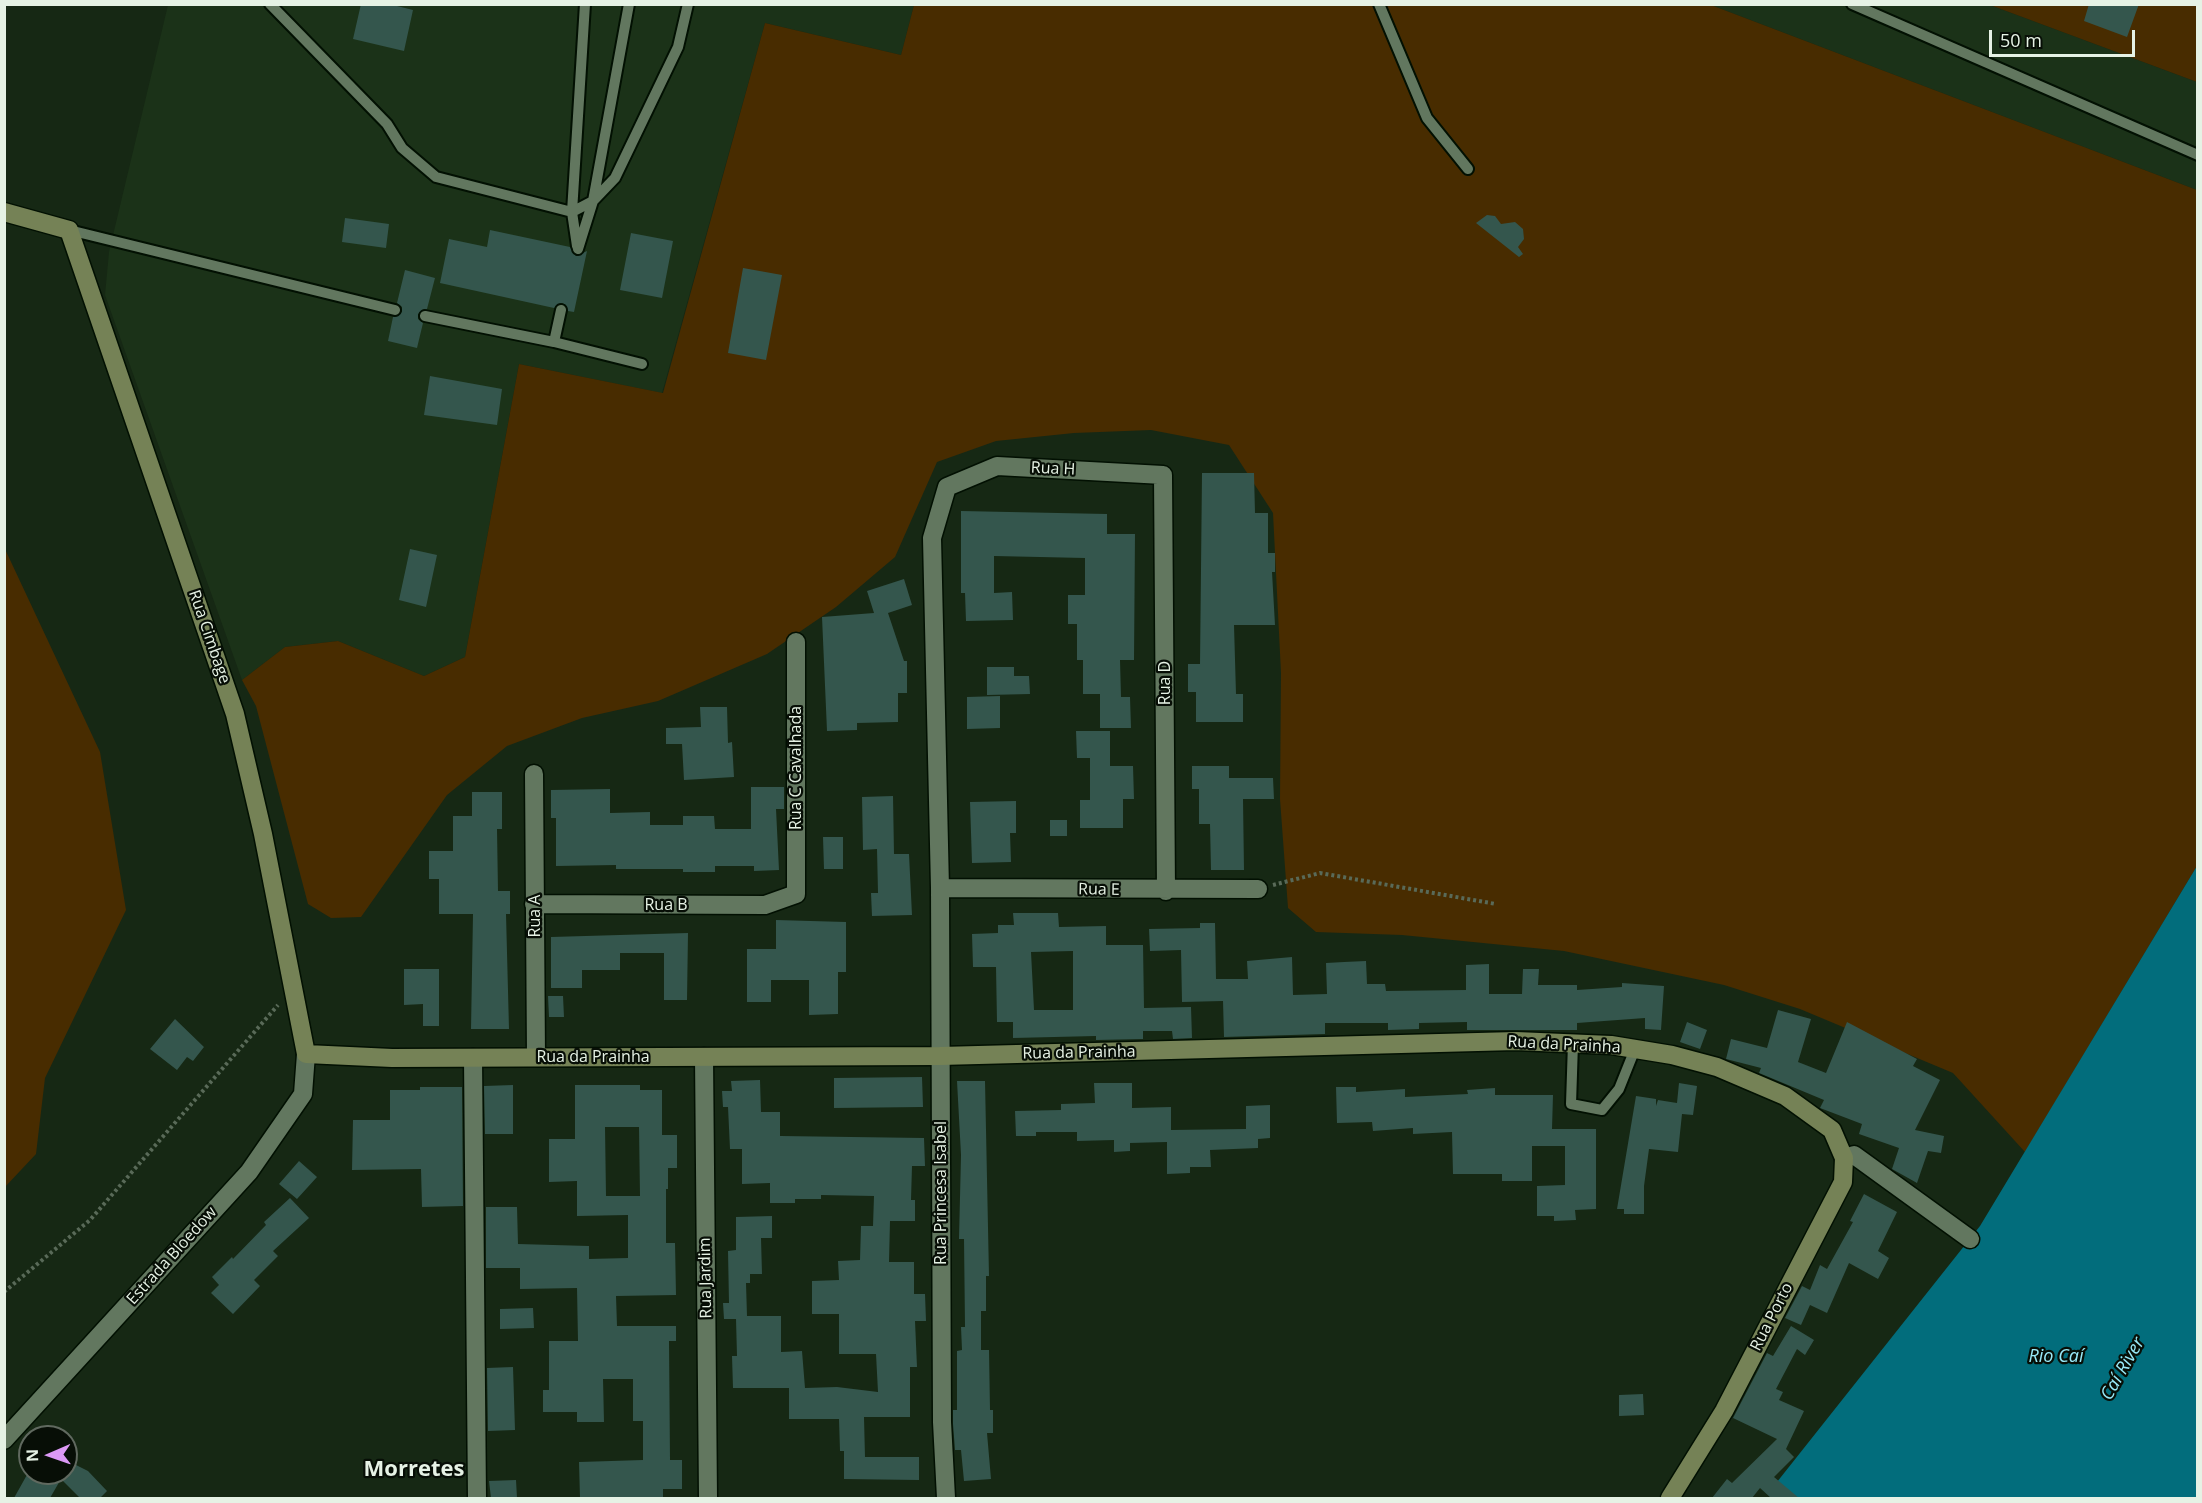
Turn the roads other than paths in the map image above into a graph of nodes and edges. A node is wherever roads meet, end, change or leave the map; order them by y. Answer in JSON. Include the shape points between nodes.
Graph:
{"nodes":[{"id":1,"x":270,"y":4,"type":"edge"},
{"id":2,"x":585,"y":4,"type":"edge"},
{"id":3,"x":629,"y":4,"type":"edge"},
{"id":4,"x":688,"y":4,"type":"edge"},
{"id":5,"x":1379,"y":4,"type":"edge"},
{"id":6,"x":1852,"y":4,"type":"edge"},
{"id":7,"x":2198,"y":155,"type":"edge"},
{"id":8,"x":1468,"y":169,"type":"dead end"},
{"id":9,"x":593,"y":201,"type":"junction"},
{"id":10,"x":4,"y":212,"type":"edge"},
{"id":11,"x":572,"y":212,"type":"junction"},
{"id":12,"x":69,"y":230,"type":"junction"},
{"id":13,"x":395,"y":310,"type":"dead end"},
{"id":14,"x":561,"y":310,"type":"dead end"},
{"id":15,"x":425,"y":316,"type":"dead end"},
{"id":16,"x":554,"y":342,"type":"junction"},
{"id":17,"x":642,"y":364,"type":"dead end"},
{"id":18,"x":1163,"y":475,"type":"joint"},
{"id":19,"x":796,"y":642,"type":"dead end"},
{"id":20,"x":534,"y":774,"type":"dead end"},
{"id":21,"x":940,"y":888,"type":"junction"},
{"id":22,"x":1258,"y":889,"type":"road end"},
{"id":23,"x":1166,"y":891,"type":"junction"},
{"id":24,"x":796,"y":894,"type":"joint"},
{"id":25,"x":534,"y":904,"type":"junction"},
{"id":26,"x":1573,"y":1044,"type":"junction"},
{"id":27,"x":1635,"y":1049,"type":"junction"},
{"id":28,"x":306,"y":1054,"type":"junction"},
{"id":29,"x":940,"y":1056,"type":"junction"},
{"id":30,"x":536,"y":1057,"type":"junction"},
{"id":31,"x":704,"y":1057,"type":"junction"},
{"id":32,"x":473,"y":1058,"type":"junction"},
{"id":33,"x":1844,"y":1158,"type":"junction"},
{"id":34,"x":1970,"y":1239,"type":"dead end"},
{"id":35,"x":4,"y":1440,"type":"edge"},
{"id":36,"x":477,"y":1498,"type":"edge"},
{"id":37,"x":708,"y":1498,"type":"edge"},
{"id":38,"x":946,"y":1498,"type":"edge"},
{"id":39,"x":1670,"y":1498,"type":"edge"}],
"edges":[{"from":1,"to":11,"type":"lane","via":[[387,124],[402,148],[436,177]]},
{"from":2,"to":11,"type":"lane"},
{"from":3,"to":9,"type":"lane"},
{"from":4,"to":9,"type":"lane","via":[[678,47],[625,158],[615,178]]},
{"from":5,"to":8,"type":"lane","via":[[1427,118]]},
{"from":6,"to":7,"type":"lane"},
{"from":9,"to":11,"type":"lane"},
{"from":9,"to":11,"type":"lane","via":[[578,249]]},
{"from":10,"to":12,"type":"street"},
{"from":12,"to":13,"type":"lane"},
{"from":12,"to":28,"type":"street","name":"Rua Cimbage","via":[[235,714]]},
{"from":14,"to":16,"type":"lane"},
{"from":15,"to":16,"type":"lane"},
{"from":16,"to":17,"type":"lane"},
{"from":18,"to":21,"type":"street","name":"Rua H","via":[[997,466],[947,487],[932,538]]},
{"from":18,"to":23,"type":"street","name":"Rua D"},
{"from":19,"to":24,"type":"street","name":"Rua C Cavalhada"},
{"from":20,"to":25,"type":"street","name":"Rua A"},
{"from":21,"to":23,"type":"street","name":"Rua E"},
{"from":21,"to":29,"type":"street","name":"Rua Princesa Isabel"},
{"from":22,"to":23,"type":"street","name":"Rua E"},
{"from":24,"to":25,"type":"street","name":"Rua B","via":[[765,905]]},
{"from":25,"to":30,"type":"street","name":"Rua A"},
{"from":26,"to":27,"type":"street","name":"Rua da Prainha"},
{"from":26,"to":27,"type":"lane","via":[[1571,1104],[1602,1110],[1618,1089]]},
{"from":26,"to":29,"type":"street","name":"Rua da Prainha","via":[[1516,1041]]},
{"from":27,"to":33,"type":"street","name":"Rua da Prainha","via":[[1717,1067],[1785,1096],[1832,1130]]},
{"from":28,"to":32,"type":"street","name":"Rua da Prainha"},
{"from":28,"to":35,"type":"street","name":"Estrada Bloedow","via":[[303,1094],[249,1172]]},
{"from":29,"to":31,"type":"street","name":"Rua da Prainha"},
{"from":29,"to":38,"type":"street","name":"Rua Princesa Isabel"},
{"from":30,"to":31,"type":"street","name":"Rua da Prainha"},
{"from":30,"to":32,"type":"street","name":"Rua da Prainha"},
{"from":31,"to":37,"type":"street","name":"Rua Jardim"},
{"from":32,"to":36,"type":"street"},
{"from":33,"to":34,"type":"street","via":[[1854,1155]]},
{"from":33,"to":39,"type":"street","name":"Rua Porto","via":[[1843,1182],[1724,1411]]}]}
